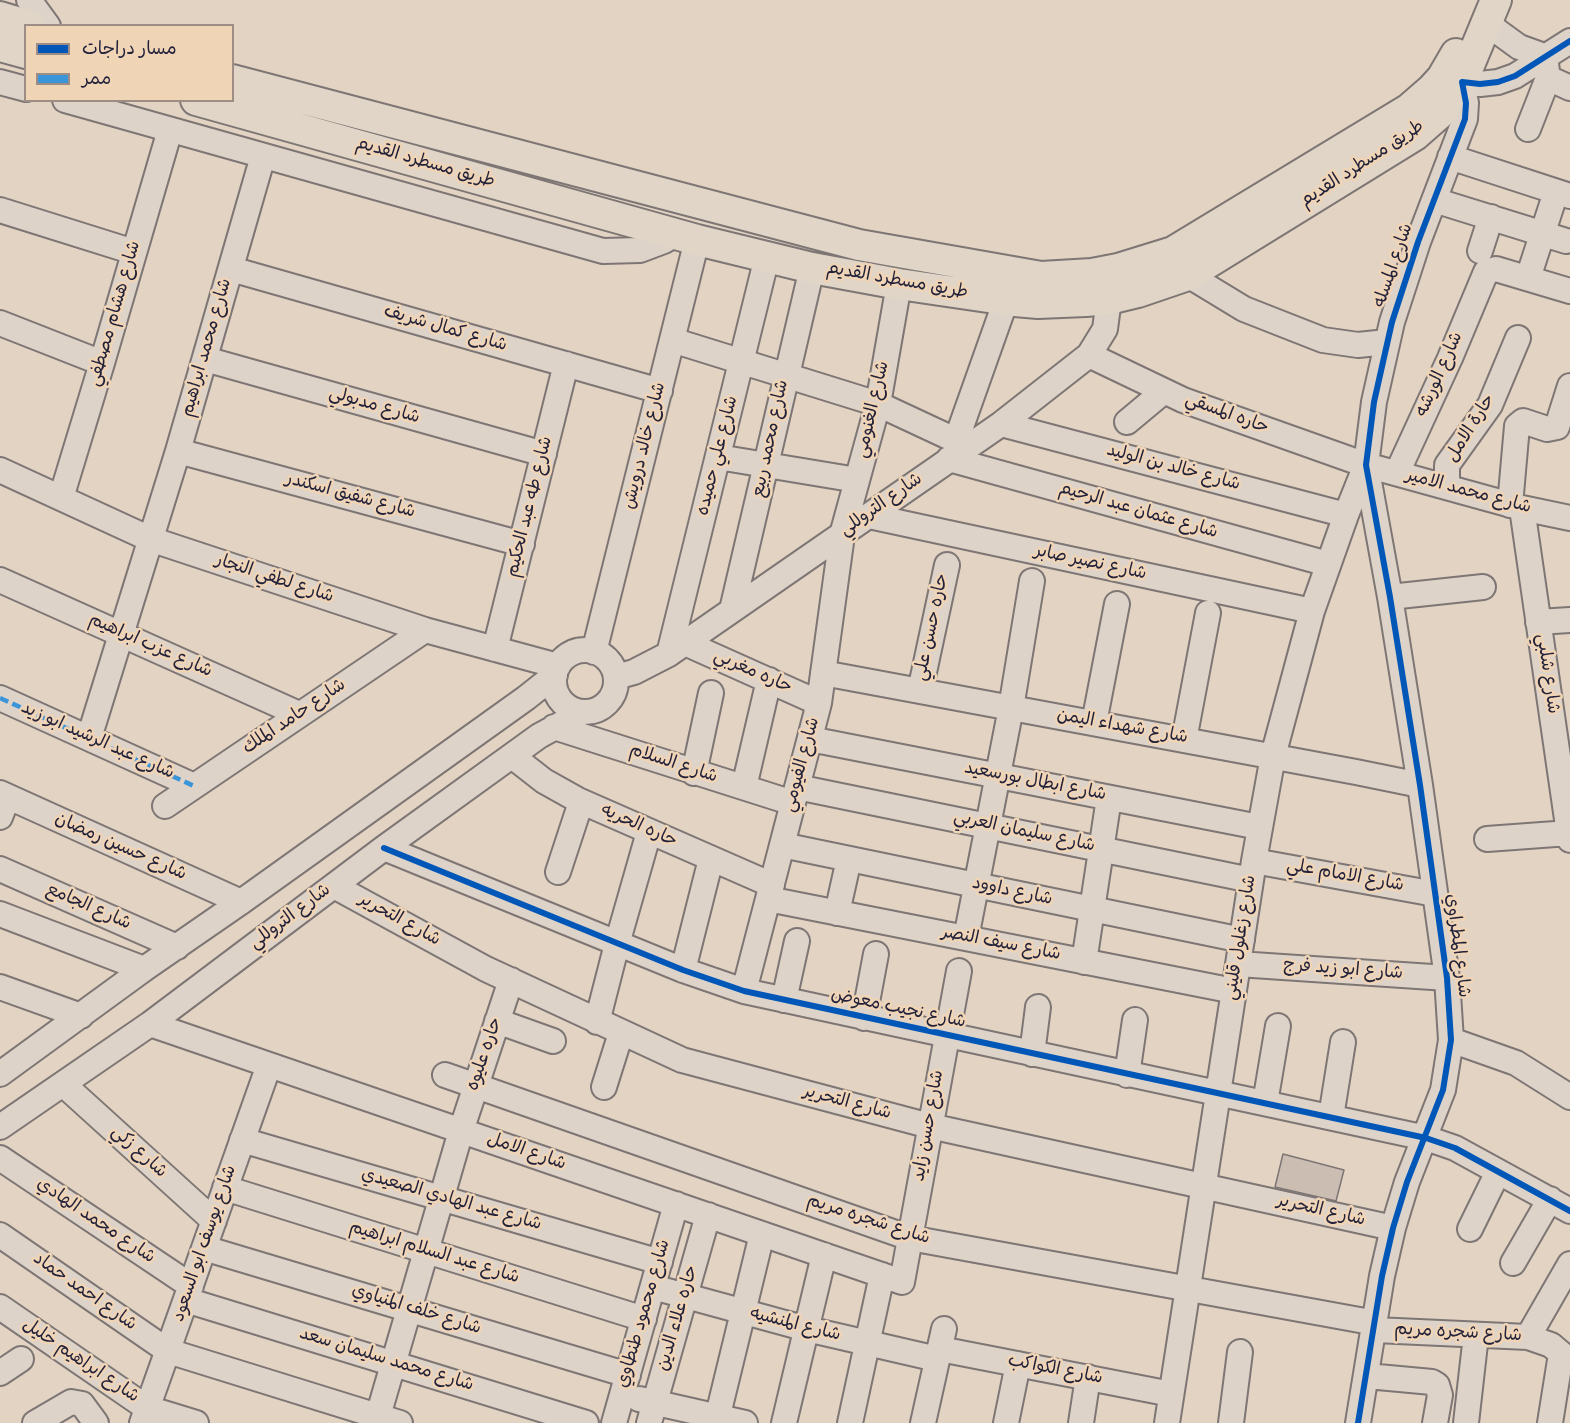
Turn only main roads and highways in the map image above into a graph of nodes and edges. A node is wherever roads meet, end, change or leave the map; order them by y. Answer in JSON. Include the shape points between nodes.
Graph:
{"nodes":[{"id":1,"x":1486,"y":7,"type":"edge"},
{"id":2,"x":0,"y":17,"type":"edge"},
{"id":3,"x":24,"y":24,"type":"edge"},
{"id":4,"x":0,"y":46,"type":"edge"},
{"id":5,"x":24,"y":52,"type":"edge"},
{"id":6,"x":234,"y":81,"type":"edge"},
{"id":7,"x":203,"y":102,"type":"edge"}],
"edges":[{"from":1,"to":6,"type":"main road","name":"طريق مسطرد القديم","via":[[1432,89],[1409,109],[1173,252],[1118,269],[1067,276],[1041,277],[859,245]]},
{"from":1,"to":7,"type":"main road","name":"طريق مسطرد القديم","via":[[1462,82],[1439,114],[1415,135],[1188,275],[1109,299],[1062,303],[1006,300],[812,268]]},
{"from":2,"to":3,"type":"main road"},
{"from":4,"to":5,"type":"main road"}]}
